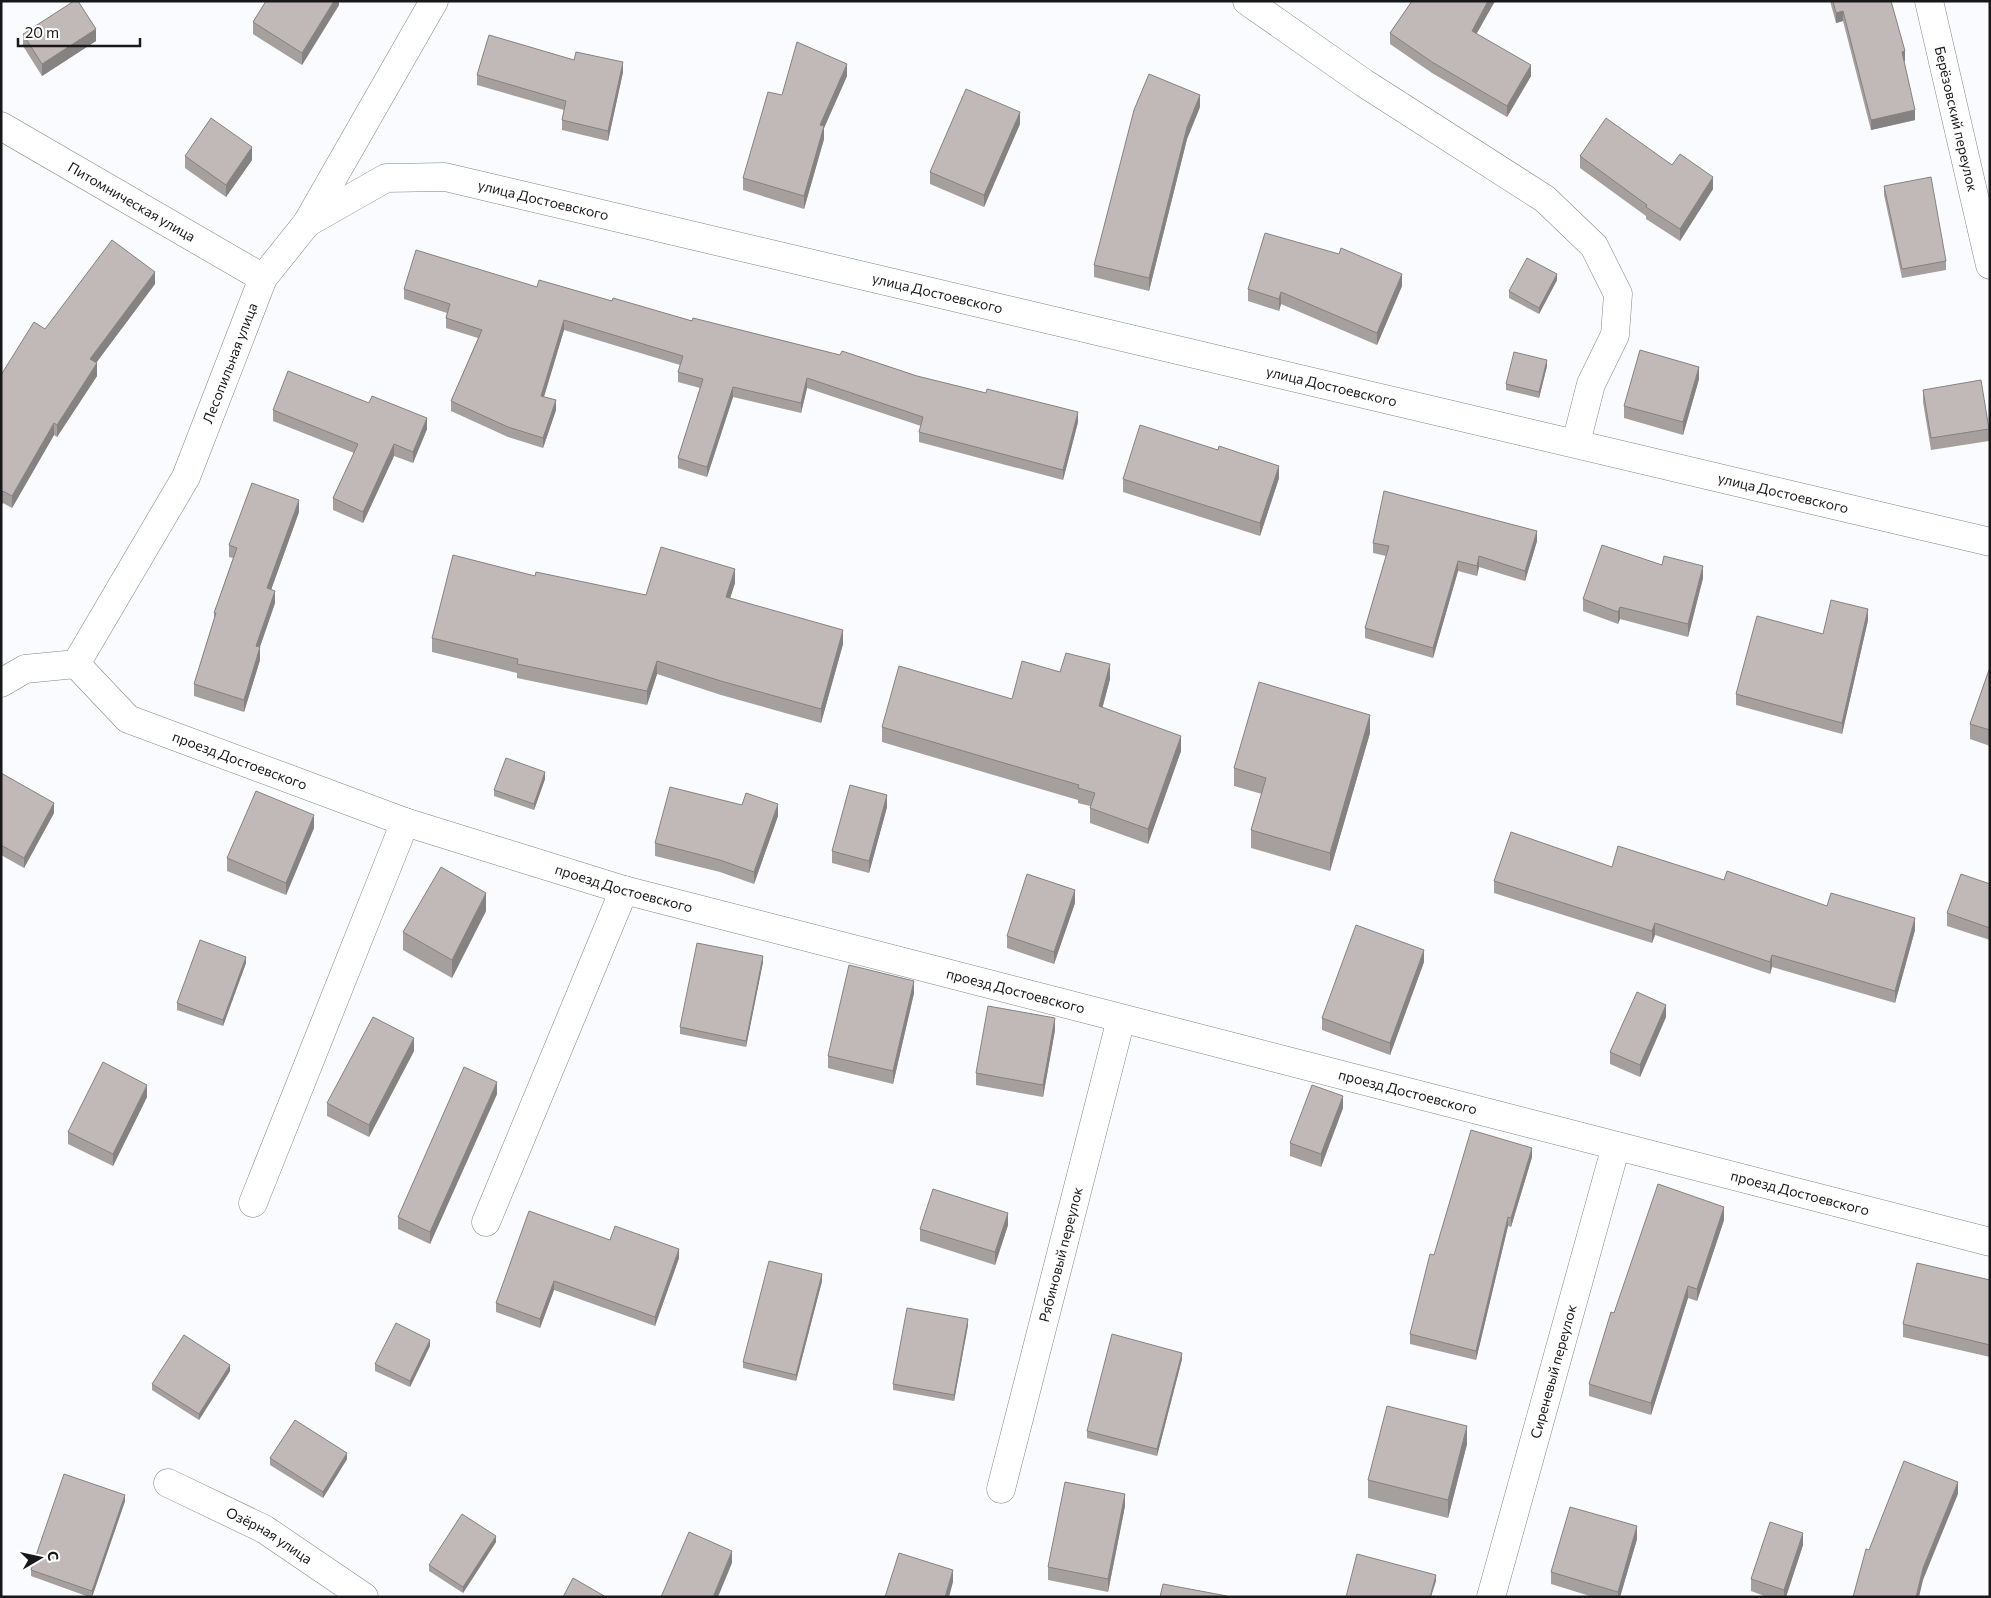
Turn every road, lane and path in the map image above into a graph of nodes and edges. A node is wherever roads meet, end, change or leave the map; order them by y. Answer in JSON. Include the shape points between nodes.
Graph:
{"nodes":[{"id":1,"x":434,"y":1,"type":"edge"},
{"id":2,"x":1247,"y":1,"type":"edge"},
{"id":3,"x":1929,"y":1,"type":"edge"},
{"id":4,"x":1,"y":126,"type":"edge"},
{"id":5,"x":307,"y":223,"type":"junction"},
{"id":6,"x":1990,"y":265,"type":"edge"},
{"id":7,"x":263,"y":278,"type":"junction"},
{"id":8,"x":1576,"y":443,"type":"junction"},
{"id":9,"x":1990,"y":542,"type":"edge"},
{"id":10,"x":76,"y":664,"type":"junction"},
{"id":11,"x":1,"y":683,"type":"edge"},
{"id":12,"x":405,"y":822,"type":"junction"},
{"id":13,"x":624,"y":890,"type":"junction"},
{"id":14,"x":1121,"y":1019,"type":"junction"},
{"id":15,"x":1616,"y":1146,"type":"junction"},
{"id":16,"x":253,"y":1203,"type":"dead end"},
{"id":17,"x":486,"y":1222,"type":"dead end"},
{"id":18,"x":1990,"y":1242,"type":"edge"},
{"id":19,"x":168,"y":1483,"type":"dead end"},
{"id":20,"x":1001,"y":1489,"type":"dead end"},
{"id":21,"x":364,"y":1597,"type":"edge"},
{"id":22,"x":1491,"y":1597,"type":"edge"}],
"edges":[{"from":1,"to":5,"type":"street","name":"Лесопильная улица"},
{"from":2,"to":8,"type":"street","via":[[1364,83],[1545,199],[1594,246],[1618,294],[1615,335],[1591,384]]},
{"from":3,"to":6,"type":"street","name":"Берёзовский переулок"},
{"from":4,"to":7,"type":"street","name":"Питомническая улица"},
{"from":5,"to":7,"type":"street","name":"Лесопильная улица"},
{"from":5,"to":8,"type":"street","name":"улица Достоевского","via":[[386,178],[444,177]]},
{"from":7,"to":10,"type":"street","name":"Лесопильная улица","via":[[186,477]]},
{"from":8,"to":9,"type":"street","name":"улица Достоевского"},
{"from":10,"to":11,"type":"street","via":[[26,669]]},
{"from":10,"to":12,"type":"street","name":"проезд Достоевского","via":[[128,720]]},
{"from":12,"to":13,"type":"street","name":"проезд Достоевского"},
{"from":12,"to":16,"type":"street"},
{"from":13,"to":14,"type":"street","name":"проезд Достоевского"},
{"from":13,"to":17,"type":"street"},
{"from":14,"to":15,"type":"street","name":"проезд Достоевского"},
{"from":14,"to":20,"type":"street","name":"Рябиновый переулок"},
{"from":15,"to":18,"type":"street","name":"проезд Достоевского"},
{"from":15,"to":22,"type":"street","name":"Сиреневый переулок"},
{"from":19,"to":21,"type":"street","name":"Озёрная улица","via":[[264,1529]]}]}
